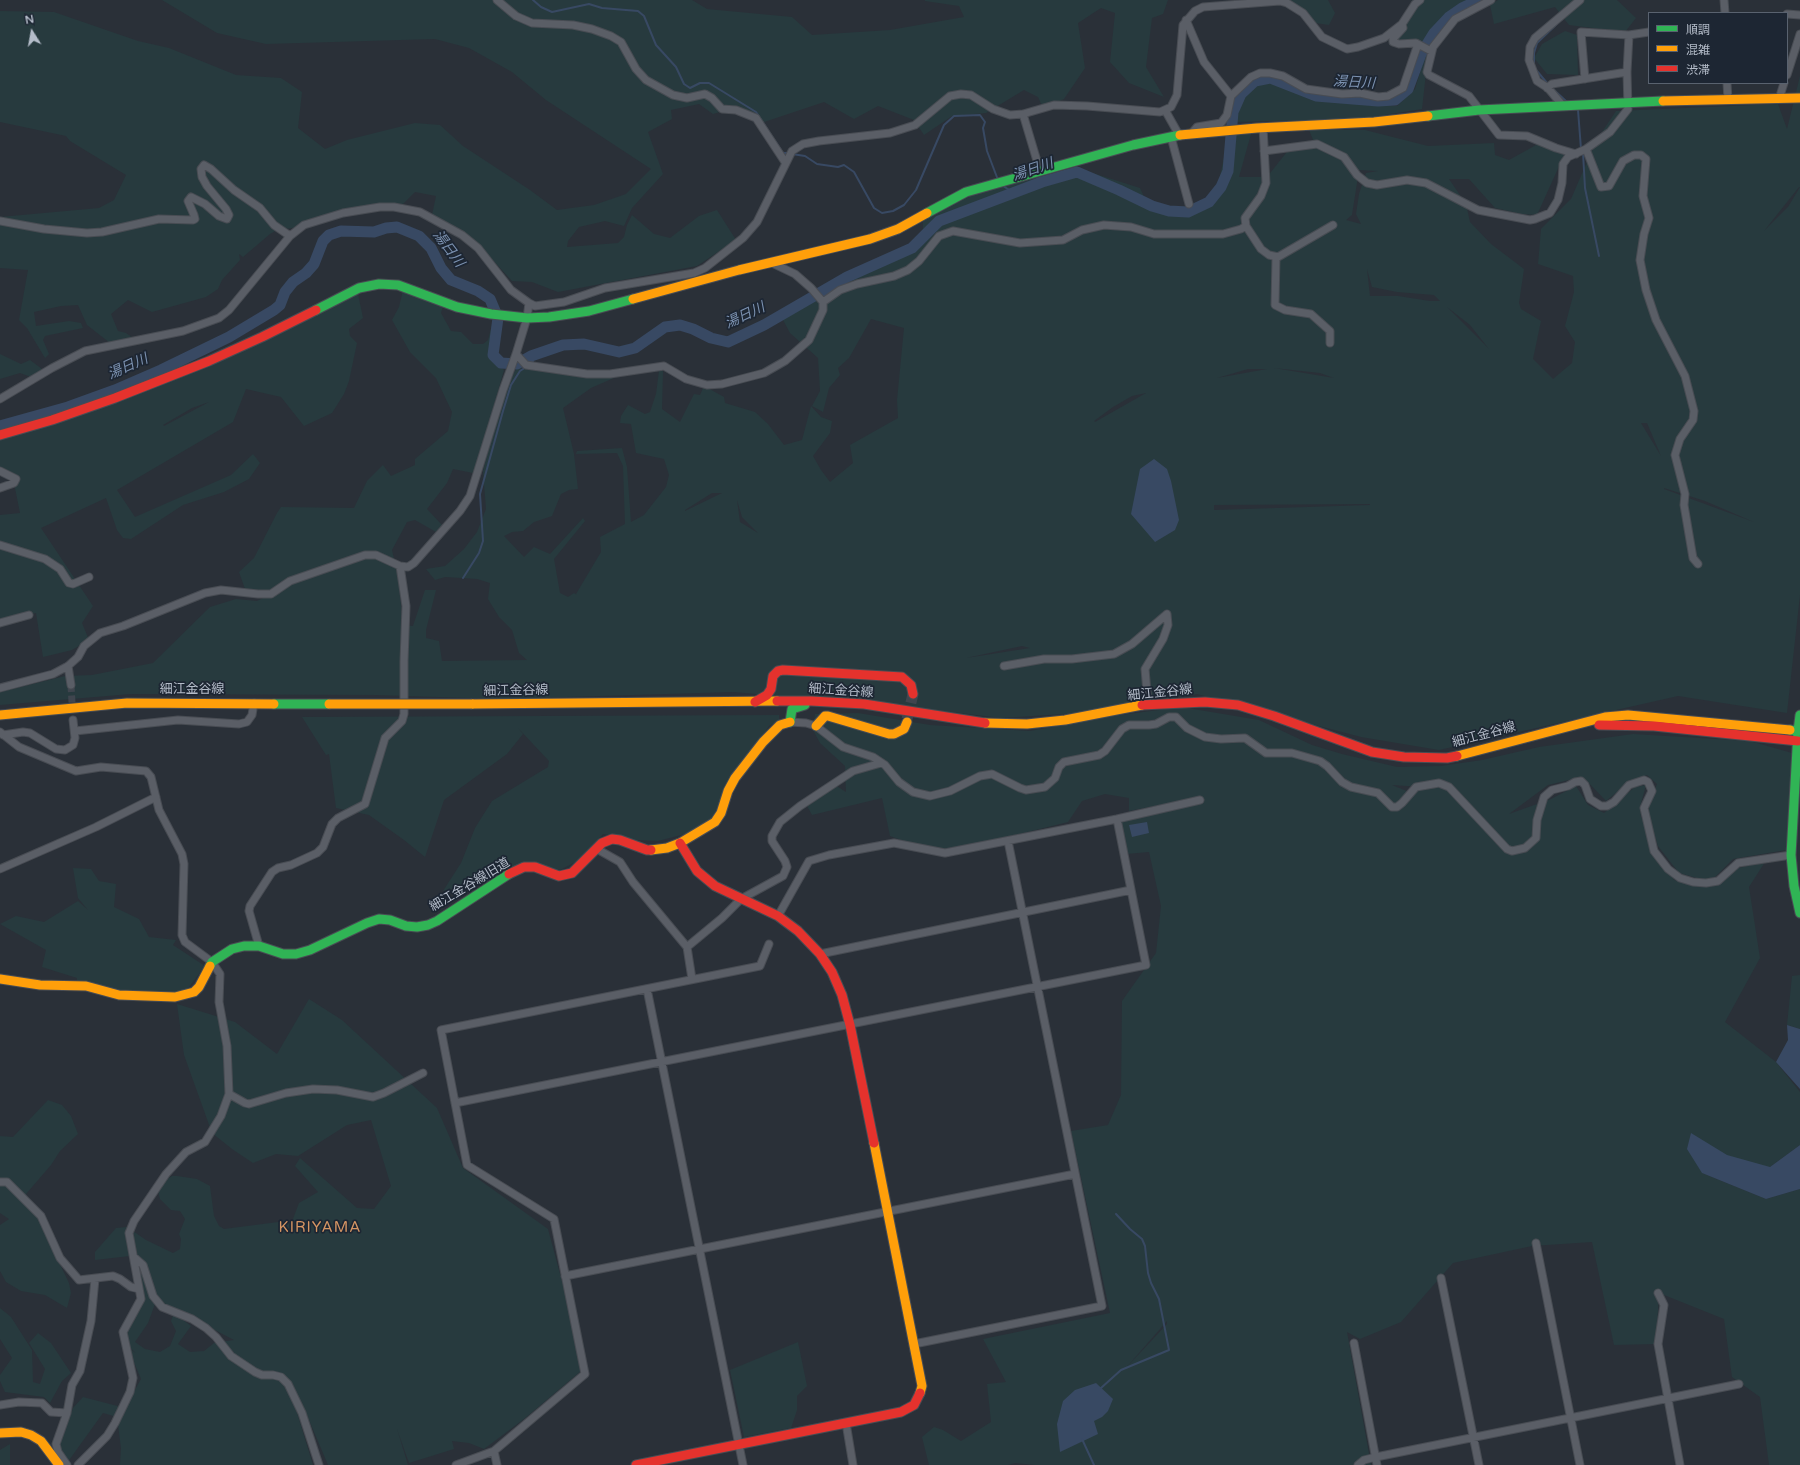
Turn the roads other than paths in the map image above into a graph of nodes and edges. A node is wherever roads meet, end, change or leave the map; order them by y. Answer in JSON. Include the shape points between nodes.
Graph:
{"nodes":[{"id":1,"x":497,"y":0,"type":"edge"},
{"id":2,"x":1420,"y":0,"type":"edge"},
{"id":3,"x":1491,"y":0,"type":"edge"},
{"id":4,"x":1580,"y":0,"type":"edge"},
{"id":5,"x":1724,"y":0,"type":"edge"},
{"id":6,"x":1724,"y":12,"type":"edge"},
{"id":7,"x":1788,"y":14,"type":"edge"},
{"id":8,"x":1800,"y":15,"type":"edge"},
{"id":9,"x":1186,"y":20,"type":"junction"},
{"id":10,"x":1402,"y":24,"type":"junction"},
{"id":11,"x":1648,"y":32,"type":"edge"},
{"id":12,"x":1800,"y":34,"type":"edge"},
{"id":13,"x":1629,"y":35,"type":"junction"},
{"id":14,"x":1418,"y":44,"type":"junction"},
{"id":15,"x":1431,"y":51,"type":"junction"},
{"id":16,"x":1627,"y":72,"type":"junction"},
{"id":17,"x":1788,"y":73,"type":"edge"},
{"id":18,"x":1585,"y":79,"type":"junction"},
{"id":19,"x":1727,"y":84,"type":"edge"},
{"id":20,"x":1784,"y":84,"type":"edge"},
{"id":21,"x":1547,"y":88,"type":"junction"},
{"id":22,"x":1231,"y":96,"type":"junction"},
{"id":23,"x":1800,"y":98,"type":"edge"},
{"id":24,"x":1779,"y":99,"type":"junction"},
{"id":25,"x":1728,"y":100,"type":"junction"},
{"id":26,"x":1628,"y":102,"type":"junction"},
{"id":27,"x":1563,"y":106,"type":"junction"},
{"id":28,"x":1165,"y":110,"type":"junction"},
{"id":29,"x":1479,"y":110,"type":"junction"},
{"id":30,"x":1023,"y":114,"type":"junction"},
{"id":31,"x":1260,"y":127,"type":"junction"},
{"id":32,"x":1191,"y":134,"type":"junction"},
{"id":33,"x":1175,"y":136,"type":"junction"},
{"id":34,"x":1586,"y":149,"type":"junction"},
{"id":35,"x":1264,"y":151,"type":"junction"},
{"id":36,"x":1576,"y":154,"type":"junction"},
{"id":37,"x":785,"y":162,"type":"junction"},
{"id":38,"x":1040,"y":171,"type":"junction"},
{"id":39,"x":1189,"y":204,"type":"dead end"},
{"id":40,"x":0,"y":221,"type":"edge"},
{"id":41,"x":1333,"y":225,"type":"dead end"},
{"id":42,"x":1246,"y":226,"type":"junction"},
{"id":43,"x":290,"y":236,"type":"junction"},
{"id":44,"x":1276,"y":257,"type":"junction"},
{"id":45,"x":772,"y":263,"type":"junction"},
{"id":46,"x":823,"y":302,"type":"junction"},
{"id":47,"x":529,"y":303,"type":"junction"},
{"id":48,"x":527,"y":318,"type":"junction"},
{"id":49,"x":1330,"y":343,"type":"dead end"},
{"id":50,"x":516,"y":354,"type":"junction"},
{"id":51,"x":0,"y":399,"type":"edge"},
{"id":52,"x":0,"y":435,"type":"edge"},
{"id":53,"x":0,"y":470,"type":"edge"},
{"id":54,"x":0,"y":488,"type":"edge"},
{"id":55,"x":0,"y":545,"type":"edge"},
{"id":56,"x":1698,"y":564,"type":"dead end"},
{"id":57,"x":400,"y":566,"type":"junction"},
{"id":58,"x":89,"y":577,"type":"dead end"},
{"id":59,"x":29,"y":615,"type":"dead end"},
{"id":60,"x":0,"y":623,"type":"edge"},
{"id":61,"x":68,"y":666,"type":"junction"},
{"id":62,"x":1004,"y":666,"type":"dead end"},
{"id":63,"x":71,"y":685,"type":"tunnel mouth"},
{"id":64,"x":0,"y":688,"type":"edge"},
{"id":65,"x":771,"y":689,"type":"junction"},
{"id":66,"x":913,"y":694,"type":"tunnel mouth"},
{"id":67,"x":754,"y":702,"type":"junction"},
{"id":68,"x":772,"y":702,"type":"junction"},
{"id":69,"x":790,"y":702,"type":"junction"},
{"id":70,"x":811,"y":702,"type":"junction"},
{"id":71,"x":254,"y":703,"type":"junction"},
{"id":72,"x":96,"y":704,"type":"junction"},
{"id":73,"x":1148,"y":704,"type":"junction"},
{"id":74,"x":0,"y":708,"type":"edge"},
{"id":75,"x":0,"y":715,"type":"edge"},
{"id":76,"x":1800,"y":715,"type":"edge"},
{"id":77,"x":73,"y":720,"type":"tunnel mouth"},
{"id":78,"x":790,"y":722,"type":"junction"},
{"id":79,"x":907,"y":722,"type":"tunnel mouth"},
{"id":80,"x":816,"y":726,"type":"junction"},
{"id":81,"x":1568,"y":728,"type":"junction"},
{"id":82,"x":75,"y":731,"type":"junction"},
{"id":83,"x":1798,"y":731,"type":"junction"},
{"id":84,"x":2,"y":734,"type":"edge"},
{"id":85,"x":1798,"y":741,"type":"junction"},
{"id":86,"x":881,"y":763,"type":"junction"},
{"id":87,"x":156,"y":797,"type":"junction"},
{"id":88,"x":1200,"y":800,"type":"dead end"},
{"id":89,"x":1117,"y":819,"type":"junction"},
{"id":90,"x":1008,"y":841,"type":"junction"},
{"id":91,"x":680,"y":842,"type":"junction"},
{"id":92,"x":597,"y":849,"type":"junction"},
{"id":93,"x":1791,"y":855,"type":"junction"},
{"id":94,"x":0,"y":869,"type":"edge"},
{"id":95,"x":1131,"y":890,"type":"junction"},
{"id":96,"x":740,"y":899,"type":"junction"},
{"id":97,"x":1023,"y":913,"type":"junction"},
{"id":98,"x":1800,"y":913,"type":"edge"},
{"id":99,"x":778,"y":916,"type":"junction"},
{"id":100,"x":769,"y":944,"type":"dead end"},
{"id":101,"x":259,"y":946,"type":"junction"},
{"id":102,"x":687,"y":947,"type":"junction"},
{"id":103,"x":820,"y":954,"type":"junction"},
{"id":104,"x":212,"y":962,"type":"junction"},
{"id":105,"x":0,"y":979,"type":"edge"},
{"id":106,"x":692,"y":979,"type":"junction"},
{"id":107,"x":1037,"y":986,"type":"junction"},
{"id":108,"x":647,"y":988,"type":"junction"},
{"id":109,"x":850,"y":1025,"type":"junction"},
{"id":110,"x":663,"y":1062,"type":"junction"},
{"id":111,"x":423,"y":1073,"type":"dead end"},
{"id":112,"x":229,"y":1094,"type":"junction"},
{"id":113,"x":455,"y":1103,"type":"junction"},
{"id":114,"x":1075,"y":1174,"type":"junction"},
{"id":115,"x":0,"y":1182,"type":"edge"},
{"id":116,"x":887,"y":1212,"type":"junction"},
{"id":117,"x":1536,"y":1243,"type":"dead end"},
{"id":118,"x":700,"y":1249,"type":"junction"},
{"id":119,"x":134,"y":1257,"type":"junction"},
{"id":120,"x":565,"y":1276,"type":"junction"},
{"id":121,"x":1441,"y":1278,"type":"dead end"},
{"id":122,"x":95,"y":1279,"type":"junction"},
{"id":123,"x":139,"y":1289,"type":"junction"},
{"id":124,"x":1658,"y":1293,"type":"dead end"},
{"id":125,"x":1354,"y":1343,"type":"dead end"},
{"id":126,"x":914,"y":1344,"type":"junction"},
{"id":127,"x":1739,"y":1384,"type":"dead end"},
{"id":128,"x":1668,"y":1399,"type":"junction"},
{"id":129,"x":0,"y":1405,"type":"edge"},
{"id":130,"x":67,"y":1413,"type":"junction"},
{"id":131,"x":1571,"y":1418,"type":"junction"},
{"id":132,"x":846,"y":1424,"type":"junction"},
{"id":133,"x":0,"y":1433,"type":"edge"},
{"id":134,"x":1473,"y":1438,"type":"junction"},
{"id":135,"x":739,"y":1444,"type":"junction"},
{"id":136,"x":494,"y":1451,"type":"junction"},
{"id":137,"x":1376,"y":1457,"type":"junction"},
{"id":138,"x":59,"y":1465,"type":"edge"},
{"id":139,"x":67,"y":1465,"type":"edge"},
{"id":140,"x":78,"y":1465,"type":"edge"},
{"id":141,"x":319,"y":1465,"type":"edge"},
{"id":142,"x":456,"y":1465,"type":"edge"},
{"id":143,"x":497,"y":1465,"type":"edge"},
{"id":144,"x":636,"y":1465,"type":"edge"},
{"id":145,"x":744,"y":1465,"type":"edge"},
{"id":146,"x":854,"y":1465,"type":"edge"},
{"id":147,"x":1358,"y":1465,"type":"edge"},
{"id":148,"x":1377,"y":1465,"type":"edge"},
{"id":149,"x":1478,"y":1465,"type":"edge"},
{"id":150,"x":1580,"y":1465,"type":"edge"},
{"id":151,"x":1680,"y":1465,"type":"edge"}],
"edges":[{"from":1,"to":37,"type":"street","via":[[516,16],[532,23],[592,28],[611,36],[621,42],[636,69],[646,80],[673,95],[686,98],[705,94],[722,109],[736,110],[756,118]]},
{"from":2,"to":10,"type":"street"},
{"from":3,"to":15,"type":"street","via":[[1455,19]]},
{"from":4,"to":21,"type":"street","via":[[1535,38],[1530,47],[1529,60],[1533,73],[1537,81]]},
{"from":5,"to":6,"type":"street"},
{"from":7,"to":8,"type":"street"},
{"from":9,"to":10,"type":"street","via":[[1203,7],[1280,1],[1297,7],[1322,37],[1347,49],[1384,38]]},
{"from":9,"to":22,"type":"street","via":[[1204,62]]},
{"from":9,"to":28,"type":"street","via":[[1181,40],[1177,95],[1172,107]]},
{"from":10,"to":14,"type":"street","via":[[1403,28],[1393,42]]},
{"from":11,"to":13,"type":"street"},
{"from":12,"to":17,"type":"street"},
{"from":13,"to":16,"type":"street"},
{"from":13,"to":18,"type":"street","via":[[1581,32]]},
{"from":14,"to":15,"type":"street"},
{"from":14,"to":22,"type":"street","via":[[1403,88],[1388,96],[1342,94],[1306,88],[1270,73],[1260,73],[1251,77]]},
{"from":15,"to":29,"type":"street","via":[[1427,72],[1429,75],[1469,96]]},
{"from":16,"to":18,"type":"street"},
{"from":16,"to":26,"type":"street"},
{"from":18,"to":21,"type":"street","via":[[1552,84]]},
{"from":19,"to":25,"type":"street"},
{"from":20,"to":24,"type":"street"},
{"from":21,"to":27,"type":"street"},
{"from":22,"to":32,"type":"street","via":[[1227,115],[1221,123],[1197,127]]},
{"from":23,"to":24,"type":"street"},
{"from":24,"to":25,"type":"street"},
{"from":25,"to":26,"type":"street"},
{"from":26,"to":27,"type":"street"},
{"from":26,"to":34,"type":"street","via":[[1628,109],[1610,132]]},
{"from":27,"to":29,"type":"street"},
{"from":28,"to":30,"type":"street","via":[[1160,112],[1054,105]]},
{"from":28,"to":33,"type":"street"},
{"from":29,"to":31,"type":"street","via":[[1374,122]]},
{"from":29,"to":36,"type":"street","via":[[1499,135],[1527,136]]},
{"from":30,"to":37,"type":"street","via":[[1010,115],[993,109],[971,95],[950,96],[915,125],[890,133],[803,144],[792,151]]},
{"from":30,"to":38,"type":"street"},
{"from":31,"to":32,"type":"street"},
{"from":31,"to":35,"type":"street"},
{"from":32,"to":33,"type":"street"},
{"from":33,"to":38,"type":"street"},
{"from":33,"to":39,"type":"street"},
{"from":34,"to":36,"type":"street"},
{"from":34,"to":56,"type":"street","via":[[1602,187],[1609,186],[1623,161],[1634,155],[1642,155],[1646,159],[1643,196],[1649,218],[1640,260],[1656,320],[1685,376],[1694,411],[1693,420],[1680,439],[1675,455],[1685,494],[1684,504],[1694,558]]},
{"from":35,"to":36,"type":"street","via":[[1317,144],[1344,157],[1357,175],[1367,183],[1377,185],[1407,180],[1426,183],[1478,210],[1530,220],[1550,213],[1558,200],[1563,164],[1568,157]]},
{"from":35,"to":42,"type":"street","via":[[1266,183],[1261,196],[1245,218]]},
{"from":37,"to":47,"type":"street","via":[[757,222],[743,238],[705,268],[694,273],[605,288],[564,302],[535,306]]},
{"from":38,"to":45,"type":"street","via":[[966,192],[898,229],[870,239]]},
{"from":40,"to":43,"type":"street","via":[[44,229],[102,232],[159,220],[193,220],[194,215],[188,201],[191,197],[227,219],[229,215],[226,209],[202,177],[201,169],[204,165],[260,208],[274,225]]},
{"from":41,"to":44,"type":"street"},
{"from":42,"to":44,"type":"street","via":[[1261,248]]},
{"from":42,"to":46,"type":"street","via":[[1223,234],[1154,234],[1131,227],[1104,225],[1082,230],[1063,240],[1020,243],[952,231],[939,236],[919,261],[908,270],[840,290]]},
{"from":43,"to":47,"type":"street","via":[[304,225],[343,213],[387,207],[420,212],[462,235],[478,248],[511,290]]},
{"from":43,"to":51,"type":"street","via":[[229,310],[219,318],[176,333],[85,351]]},
{"from":44,"to":49,"type":"street","via":[[1275,305],[1286,310],[1311,314],[1330,332]]},
{"from":45,"to":46,"type":"street","via":[[795,274]]},
{"from":45,"to":48,"type":"street","via":[[589,310]]},
{"from":46,"to":50,"type":"street","via":[[823,310],[809,340],[785,361],[764,374],[722,384],[698,383],[673,373],[664,366],[610,374],[587,374],[526,365]]},
{"from":47,"to":48,"type":"street"},
{"from":48,"to":50,"type":"street"},
{"from":48,"to":52,"type":"street","via":[[457,307],[398,285],[379,284],[359,288],[209,361],[115,398]]},
{"from":50,"to":57,"type":"street","via":[[470,496],[420,557],[408,567]]},
{"from":53,"to":54,"type":"street","via":[[16,479],[14,483]]},
{"from":55,"to":58,"type":"street","via":[[45,559],[60,569],[69,583],[73,584]]},
{"from":57,"to":61,"type":"street","via":[[376,555],[365,555],[290,582],[271,594],[221,590],[204,593],[124,626],[100,633],[84,646],[78,657]]},
{"from":57,"to":101,"type":"street","via":[[406,606],[402,721],[385,738],[365,804],[338,818],[332,824],[323,847],[317,853],[272,872],[250,906],[249,911]]},
{"from":59,"to":60,"type":"street"},
{"from":61,"to":63,"type":"street"},
{"from":61,"to":64,"type":"street","via":[[53,674]]},
{"from":62,"to":73,"type":"street","via":[[1044,659],[1114,654],[1132,644],[1166,614],[1168,625],[1164,639],[1145,669]]},
{"from":65,"to":66,"type":"street","via":[[773,676],[783,670],[902,676],[911,685]]},
{"from":65,"to":67,"type":"street","via":[[767,695]]},
{"from":65,"to":69,"type":"street","via":[[779,699]]},
{"from":67,"to":68,"type":"street","name":"細江金谷線"},
{"from":67,"to":71,"type":"street","name":"細江金谷線","bridge":true},
{"from":68,"to":69,"type":"street","name":"細江金谷線"},
{"from":68,"to":78,"type":"street","via":[[783,707]]},
{"from":69,"to":70,"type":"street","name":"細江金谷線"},
{"from":70,"to":73,"type":"street","name":"細江金谷線","via":[[864,704],[988,723],[1027,724],[1065,720]]},
{"from":70,"to":78,"type":"street","via":[[792,709]]},
{"from":71,"to":72,"type":"street","name":"細江金谷線"},
{"from":71,"to":82,"type":"street","via":[[252,715],[247,722],[239,724],[178,720]]},
{"from":72,"to":74,"type":"street","name":"細江金谷線","via":[[65,702]]},
{"from":72,"to":75,"type":"street","name":"細江金谷線"},
{"from":73,"to":81,"type":"street","name":"細江金谷線","via":[[1205,702],[1238,705],[1372,752],[1404,757],[1447,758]]},
{"from":76,"to":83,"type":"street"},
{"from":77,"to":82,"type":"street"},
{"from":78,"to":80,"type":"street"},
{"from":78,"to":91,"type":"street","name":"細江金谷線旧道","via":[[780,725],[769,736],[735,778],[728,791],[722,813],[715,822]]},
{"from":79,"to":80,"type":"street","via":[[904,729],[894,734],[828,716]]},
{"from":80,"to":86,"type":"street","via":[[844,747],[873,757]]},
{"from":81,"to":83,"type":"street","name":"細江金谷線","via":[[1606,717],[1628,715]]},
{"from":81,"to":85,"type":"street","name":"細江金谷線","via":[[1607,724],[1631,725]]},
{"from":82,"to":84,"type":"street","via":[[73,745],[65,750],[56,749],[30,733]]},
{"from":83,"to":85,"type":"street"},
{"from":84,"to":87,"type":"street","via":[[19,748],[76,771],[101,767],[146,771],[151,777]]},
{"from":85,"to":93,"type":"street"},
{"from":86,"to":93,"type":"street","via":[[899,782],[921,795],[930,796],[950,791],[980,776],[992,774],[1014,787],[1026,790],[1039,788],[1055,778],[1064,762],[1099,755],[1129,726],[1156,724],[1169,717],[1176,717],[1204,738],[1245,738],[1266,753],[1292,753],[1320,761],[1342,782],[1351,787],[1378,793],[1392,807],[1402,803],[1416,787],[1439,783],[1448,787],[1507,849],[1512,851],[1525,848],[1536,838],[1537,820],[1544,797],[1552,790],[1581,781],[1590,799],[1601,806],[1607,806],[1629,785],[1644,780],[1648,782],[1652,791],[1644,808],[1654,851],[1668,869],[1680,878],[1693,882],[1718,881],[1738,863]]},
{"from":86,"to":96,"type":"street","via":[[853,771],[780,822],[772,841],[787,867],[783,876]]},
{"from":87,"to":94,"type":"street","via":[[96,827]]},
{"from":87,"to":104,"type":"street","via":[[182,854],[184,864],[182,935],[185,942]]},
{"from":88,"to":89,"type":"street"},
{"from":89,"to":90,"type":"street"},
{"from":89,"to":95,"type":"street"},
{"from":90,"to":97,"type":"street"},
{"from":90,"to":99,"type":"street","via":[[945,853],[894,844],[809,861]]},
{"from":91,"to":92,"type":"street","name":"細江金谷線旧道","via":[[667,848],[647,850],[612,839],[602,843]]},
{"from":91,"to":96,"type":"street","via":[[697,871],[715,886]]},
{"from":92,"to":101,"type":"street","name":"細江金谷線旧道","via":[[572,873],[559,876],[534,867],[524,867],[437,921],[418,927],[390,920],[378,920],[296,954],[283,954]]},
{"from":92,"to":102,"type":"street","via":[[620,862],[633,882]]},
{"from":93,"to":98,"type":"street"},
{"from":95,"to":97,"type":"street"},
{"from":95,"to":107,"type":"street","via":[[1146,965]]},
{"from":96,"to":99,"type":"street"},
{"from":96,"to":102,"type":"street"},
{"from":97,"to":103,"type":"street"},
{"from":97,"to":107,"type":"street"},
{"from":99,"to":103,"type":"street","via":[[798,931]]},
{"from":100,"to":106,"type":"street","via":[[760,966]]},
{"from":101,"to":104,"type":"street","name":"細江金谷線旧道","via":[[232,949]]},
{"from":102,"to":106,"type":"street"},
{"from":103,"to":109,"type":"street","via":[[832,972],[842,995]]},
{"from":104,"to":105,"type":"street","name":"細江金谷線旧道","via":[[194,992],[175,997],[119,995],[86,986],[40,985]]},
{"from":104,"to":112,"type":"street","via":[[220,974],[219,1002],[227,1046]]},
{"from":106,"to":108,"type":"street"},
{"from":107,"to":109,"type":"street"},
{"from":107,"to":114,"type":"street"},
{"from":108,"to":110,"type":"street"},
{"from":108,"to":113,"type":"street","via":[[441,1030]]},
{"from":109,"to":110,"type":"street"},
{"from":109,"to":116,"type":"street"},
{"from":110,"to":113,"type":"street"},
{"from":110,"to":118,"type":"street"},
{"from":111,"to":112,"type":"street","via":[[373,1097],[338,1090],[313,1089],[286,1093],[249,1104]]},
{"from":112,"to":119,"type":"street","via":[[221,1116],[205,1142],[186,1152],[166,1174],[134,1221],[129,1233]]},
{"from":113,"to":120,"type":"street","via":[[467,1165],[554,1219]]},
{"from":114,"to":116,"type":"street"},
{"from":114,"to":126,"type":"street","via":[[1102,1306]]},
{"from":115,"to":122,"type":"street","via":[[7,1182],[41,1216],[60,1258],[79,1280]]},
{"from":116,"to":118,"type":"street"},
{"from":116,"to":126,"type":"street"},
{"from":117,"to":131,"type":"street"},
{"from":118,"to":120,"type":"street"},
{"from":118,"to":135,"type":"street"},
{"from":119,"to":123,"type":"street"},
{"from":119,"to":141,"type":"street","via":[[143,1265],[153,1296],[162,1308],[192,1319],[206,1328],[231,1356],[255,1372],[262,1375],[273,1374],[288,1384],[302,1413]]},
{"from":120,"to":136,"type":"street","via":[[586,1374]]},
{"from":121,"to":134,"type":"street"},
{"from":122,"to":123,"type":"street","via":[[113,1276]]},
{"from":122,"to":130,"type":"street","via":[[91,1321],[80,1371],[72,1385]]},
{"from":123,"to":140,"type":"street","via":[[140,1299],[123,1332],[133,1378],[130,1392],[107,1436]]},
{"from":124,"to":128,"type":"street","via":[[1664,1305],[1658,1344]]},
{"from":125,"to":137,"type":"street"},
{"from":126,"to":132,"type":"street","via":[[922,1386],[914,1405],[901,1412]]},
{"from":127,"to":128,"type":"street"},
{"from":128,"to":131,"type":"street"},
{"from":128,"to":151,"type":"street"},
{"from":129,"to":130,"type":"street","via":[[19,1402],[42,1403],[51,1412]]},
{"from":130,"to":139,"type":"street","via":[[56,1444]]},
{"from":131,"to":134,"type":"street"},
{"from":131,"to":150,"type":"street"},
{"from":132,"to":135,"type":"street"},
{"from":132,"to":146,"type":"street"},
{"from":133,"to":138,"type":"street","via":[[21,1432],[31,1435],[41,1441]]},
{"from":134,"to":137,"type":"street"},
{"from":134,"to":149,"type":"street"},
{"from":135,"to":144,"type":"street"},
{"from":135,"to":145,"type":"street"},
{"from":136,"to":142,"type":"street"},
{"from":136,"to":143,"type":"street"},
{"from":137,"to":147,"type":"street","via":[[1364,1460]]},
{"from":137,"to":148,"type":"street"}]}
